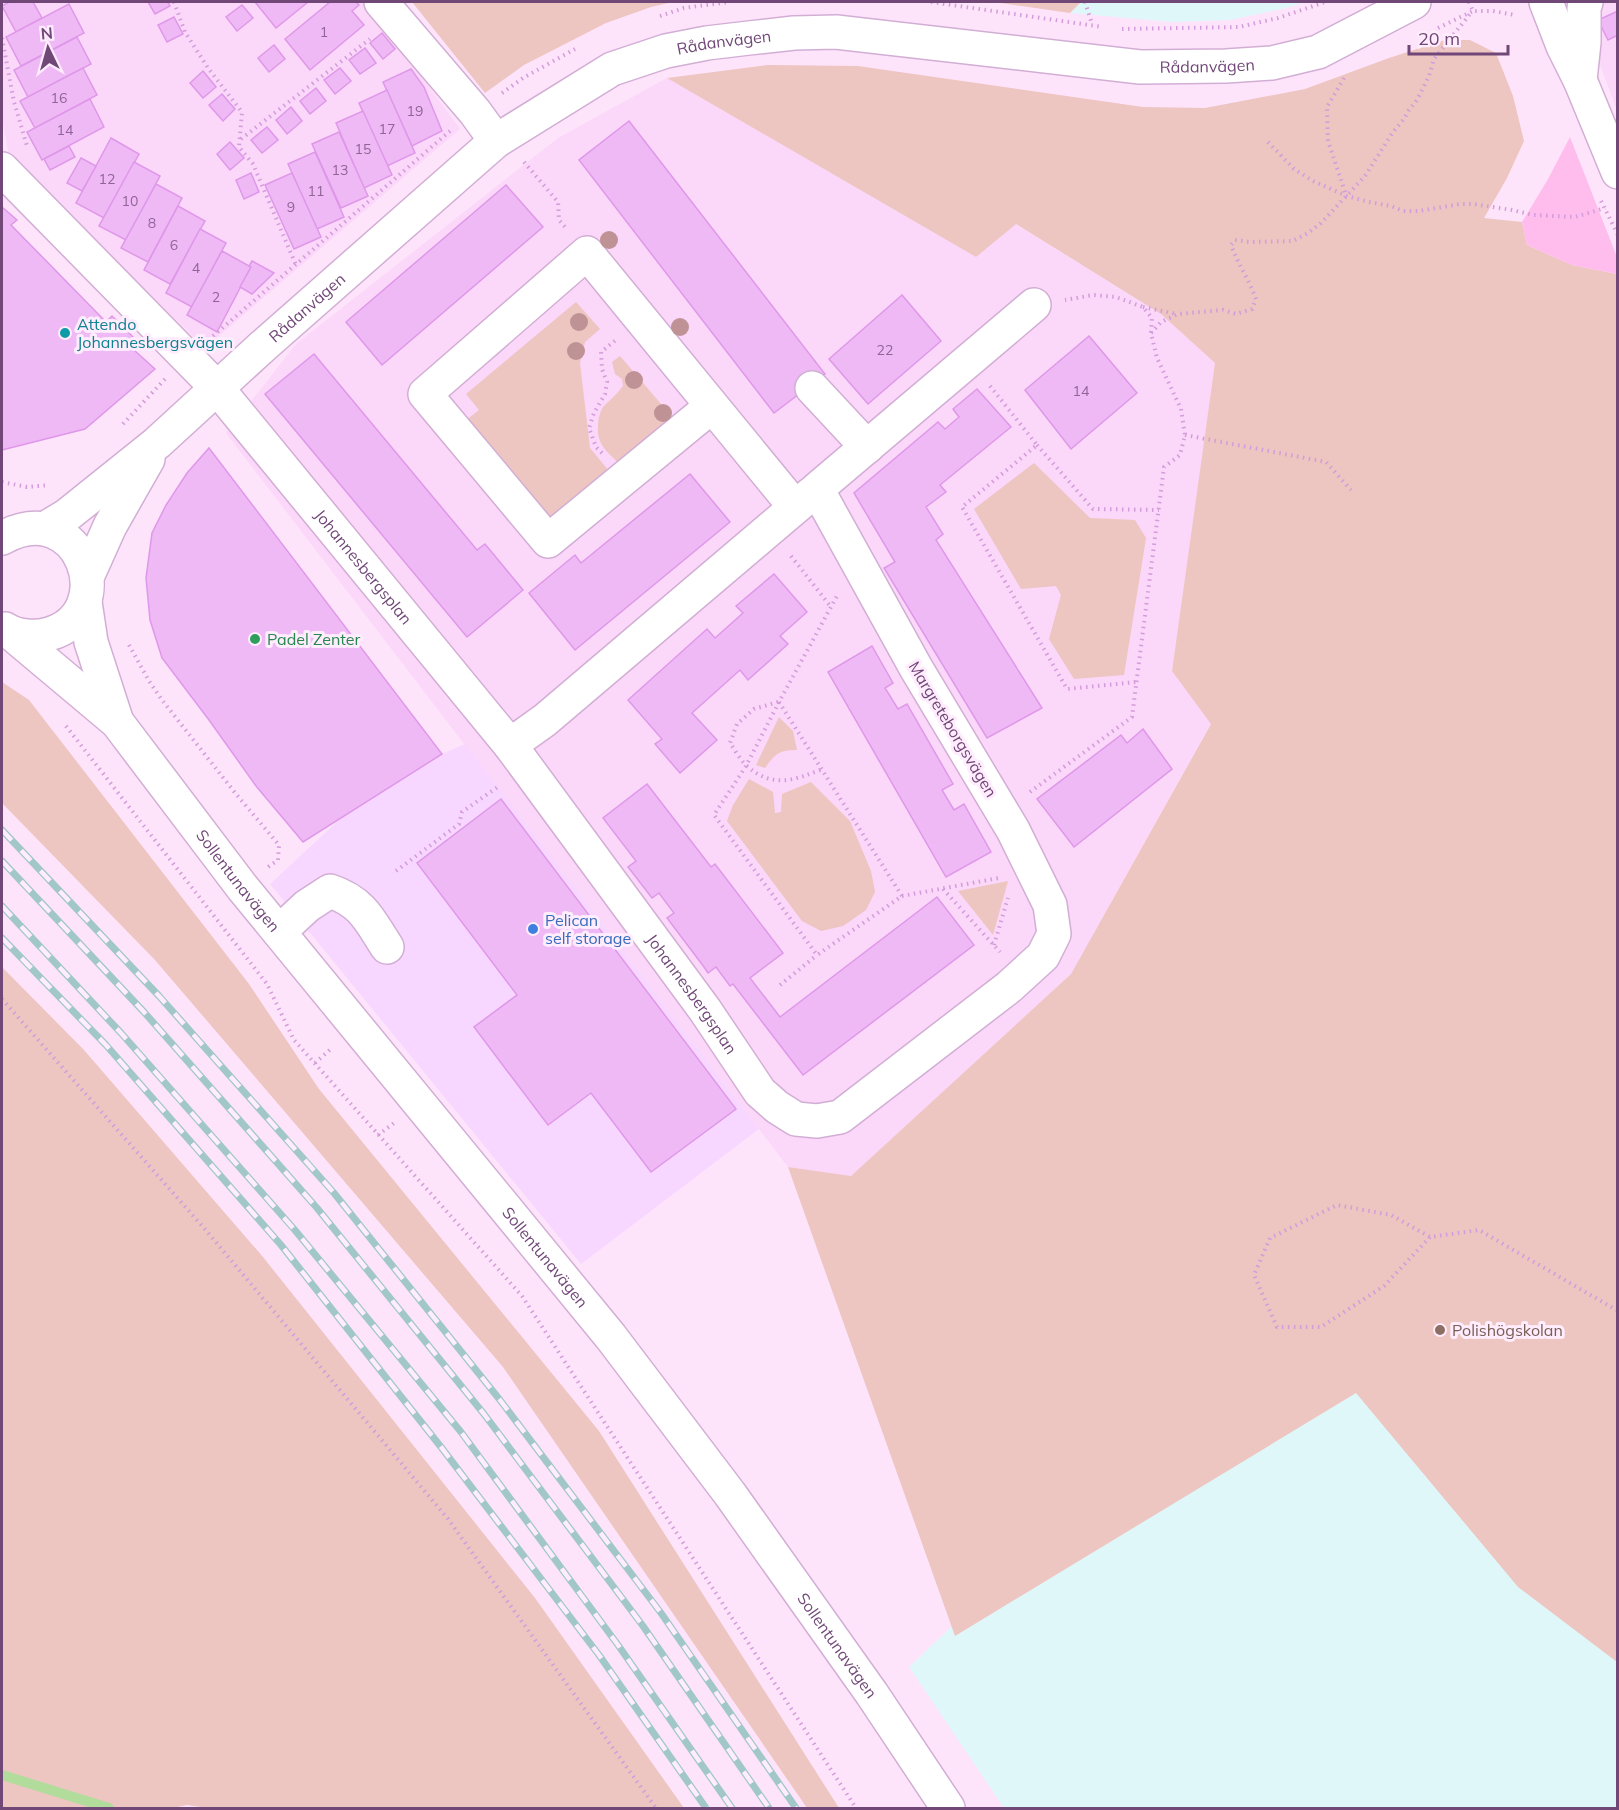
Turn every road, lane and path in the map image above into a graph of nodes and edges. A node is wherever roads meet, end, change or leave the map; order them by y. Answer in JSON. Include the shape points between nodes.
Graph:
{"nodes":[{"id":1,"x":174,"y":2,"type":"edge"},
{"id":2,"x":931,"y":2,"type":"edge"},
{"id":3,"x":1085,"y":2,"type":"edge"},
{"id":4,"x":1325,"y":2,"type":"edge"},
{"id":5,"x":1414,"y":2,"type":"edge"},
{"id":6,"x":1546,"y":2,"type":"edge"},
{"id":7,"x":1586,"y":2,"type":"edge"},
{"id":8,"x":389,"y":10,"type":"edge"},
{"id":9,"x":1092,"y":24,"type":"junction"},
{"id":10,"x":1432,"y":30,"type":"dead end"},
{"id":11,"x":2,"y":38,"type":"edge"},
{"id":12,"x":1347,"y":73,"type":"dead end"},
{"id":13,"x":1580,"y":80,"type":"junction"},
{"id":14,"x":241,"y":140,"type":"junction"},
{"id":15,"x":1268,"y":142,"type":"dead end"},
{"id":16,"x":28,"y":150,"type":"dead end"},
{"id":17,"x":509,"y":150,"type":"junction"},
{"id":18,"x":2,"y":169,"type":"edge"},
{"id":19,"x":1617,"y":172,"type":"edge"},
{"id":20,"x":1347,"y":196,"type":"junction"},
{"id":21,"x":1605,"y":208,"type":"dead end"},
{"id":22,"x":587,"y":253,"type":"junction"},
{"id":23,"x":296,"y":265,"type":"dead end"},
{"id":24,"x":1034,"y":305,"type":"joint"},
{"id":25,"x":1143,"y":307,"type":"junction"},
{"id":26,"x":1178,"y":314,"type":"junction"},
{"id":27,"x":641,"y":319,"type":"junction"},
{"id":28,"x":204,"y":332,"type":"dead end"},
{"id":29,"x":1150,"y":333,"type":"junction"},
{"id":30,"x":212,"y":338,"type":"dead end"},
{"id":31,"x":969,"y":360,"type":"junction"},
{"id":32,"x":217,"y":388,"type":"junction"},
{"id":33,"x":812,"y":388,"type":"dead end"},
{"id":34,"x":712,"y":406,"type":"junction"},
{"id":35,"x":1185,"y":435,"type":"junction"},
{"id":36,"x":157,"y":443,"type":"junction"},
{"id":37,"x":1037,"y":445,"type":"junction"},
{"id":38,"x":867,"y":447,"type":"junction"},
{"id":39,"x":625,"y":478,"type":"junction"},
{"id":40,"x":1351,"y":490,"type":"dead end"},
{"id":41,"x":806,"y":498,"type":"junction"},
{"id":42,"x":1159,"y":510,"type":"junction"},
{"id":43,"x":2,"y":514,"type":"edge"},
{"id":44,"x":39,"y":528,"type":"junction"},
{"id":45,"x":770,"y":529,"type":"junction"},
{"id":46,"x":2,"y":538,"type":"edge"},
{"id":47,"x":857,"y":561,"type":"junction"},
{"id":48,"x":86,"y":588,"type":"junction"},
{"id":49,"x":831,"y":607,"type":"junction"},
{"id":50,"x":6,"y":630,"type":"edge"},
{"id":51,"x":1136,"y":682,"type":"junction"},
{"id":52,"x":162,"y":700,"type":"dead end"},
{"id":53,"x":779,"y":702,"type":"junction"},
{"id":54,"x":62,"y":721,"type":"dead end"},
{"id":55,"x":117,"y":722,"type":"junction"},
{"id":56,"x":518,"y":756,"type":"junction"},
{"id":57,"x":746,"y":766,"type":"junction"},
{"id":58,"x":823,"y":770,"type":"junction"},
{"id":59,"x":1002,"y":813,"type":"junction"},
{"id":60,"x":278,"y":860,"type":"dead end"},
{"id":61,"x":396,"y":871,"type":"dead end"},
{"id":62,"x":1024,"y":874,"type":"junction"},
{"id":63,"x":942,"y":888,"type":"junction"},
{"id":64,"x":902,"y":896,"type":"junction"},
{"id":65,"x":279,"y":932,"type":"junction"},
{"id":66,"x":994,"y":945,"type":"junction"},
{"id":67,"x":387,"y":947,"type":"dead end"},
{"id":68,"x":818,"y":955,"type":"junction"},
{"id":69,"x":1021,"y":977,"type":"junction"},
{"id":70,"x":780,"y":985,"type":"dead end"},
{"id":71,"x":2,"y":999,"type":"edge"},
{"id":72,"x":332,"y":1048,"type":"dead end"},
{"id":73,"x":314,"y":1063,"type":"junction"},
{"id":74,"x":796,"y":1119,"type":"joint"},
{"id":75,"x":395,"y":1122,"type":"dead end"},
{"id":76,"x":378,"y":1135,"type":"junction"},
{"id":77,"x":1430,"y":1237,"type":"junction"},
{"id":78,"x":1617,"y":1311,"type":"edge"},
{"id":79,"x":656,"y":1809,"type":"edge"},
{"id":80,"x":856,"y":1809,"type":"edge"},
{"id":81,"x":948,"y":1809,"type":"edge"}],
"edges":[{"from":1,"to":14,"type":"path","via":[[185,32],[242,112]]},
{"from":2,"to":9,"type":"path"},
{"from":3,"to":9,"type":"path"},
{"from":4,"to":9,"type":"path","via":[[1239,27],[1122,29]]},
{"from":5,"to":17,"type":"street","name":"Rådanvägen","via":[[1318,52],[1272,63],[1237,66],[1140,67],[837,32],[706,43],[612,69]]},
{"from":6,"to":13,"type":"street"},
{"from":7,"to":13,"type":"street"},
{"from":8,"to":14,"type":"path"},
{"from":8,"to":17,"type":"street"},
{"from":10,"to":20,"type":"path","via":[[1473,11],[1434,59],[1417,100]]},
{"from":11,"to":16,"type":"path"},
{"from":12,"to":20,"type":"path","via":[[1327,107],[1328,141]]},
{"from":13,"to":19,"type":"street"},
{"from":14,"to":23,"type":"path","via":[[239,147],[253,164]]},
{"from":15,"to":20,"type":"path","via":[[1313,181]]},
{"from":17,"to":22,"type":"path","via":[[558,202],[559,220]]},
{"from":17,"to":32,"type":"street","name":"Rådanvägen"},
{"from":18,"to":32,"type":"street","name":"Johannesbergsplan"},
{"from":20,"to":21,"type":"path","via":[[1403,211],[1473,204],[1533,215],[1575,217]]},
{"from":20,"to":26,"type":"path","via":[[1321,223],[1293,241],[1235,240],[1231,245],[1256,299],[1252,309],[1236,314],[1223,309]]},
{"from":22,"to":27,"type":"street","name":"Margreteborgsvägen"},
{"from":22,"to":39,"type":"street","via":[[425,394],[548,541]]},
{"from":24,"to":25,"type":"path","via":[[1093,295],[1116,297]]},
{"from":24,"to":31,"type":"street"},
{"from":25,"to":26,"type":"path"},
{"from":25,"to":29,"type":"path","via":[[1152,318]]},
{"from":26,"to":29,"type":"path"},
{"from":27,"to":34,"type":"street","name":"Margreteborgsvägen"},
{"from":27,"to":39,"type":"path","via":[[601,352],[607,382],[589,428],[596,447]]},
{"from":28,"to":30,"type":"path"},
{"from":29,"to":35,"type":"path","via":[[1181,409]]},
{"from":31,"to":37,"type":"path"},
{"from":31,"to":38,"type":"street"},
{"from":32,"to":36,"type":"street","name":"Rådanvägen"},
{"from":32,"to":56,"type":"street","name":"Johannesbergsplan"},
{"from":33,"to":38,"type":"street"},
{"from":34,"to":39,"type":"street"},
{"from":34,"to":41,"type":"street","name":"Margreteborgsvägen"},
{"from":35,"to":40,"type":"path","via":[[1326,462]]},
{"from":35,"to":42,"type":"path","via":[[1180,455],[1164,467]]},
{"from":36,"to":44,"type":"street","name":"Rådanvägen","via":[[66,516]]},
{"from":36,"to":48,"type":"street","name":"Rådanvägen","via":[[110,526]]},
{"from":37,"to":42,"type":"path","via":[[1093,509]]},
{"from":37,"to":51,"type":"path","via":[[962,507],[1067,689]]},
{"from":38,"to":41,"type":"street"},
{"from":41,"to":45,"type":"street"},
{"from":41,"to":47,"type":"street","name":"Margreteborgsvägen"},
{"from":42,"to":51,"type":"path"},
{"from":43,"to":44,"type":"street"},
{"from":44,"to":46,"type":"street","name":"Rådanvägen","via":[[13,531]]},
{"from":44,"to":48,"type":"street","via":[[67,539],[82,557]]},
{"from":45,"to":49,"type":"path"},
{"from":45,"to":56,"type":"street","via":[[545,720]]},
{"from":47,"to":49,"type":"path"},
{"from":47,"to":59,"type":"street","name":"Margreteborgsvägen"},
{"from":48,"to":50,"type":"street","name":"Rådanvägen","via":[[75,619],[58,632],[40,637]]},
{"from":48,"to":55,"type":"street","name":"Sollentunavägen","via":[[91,642]]},
{"from":49,"to":53,"type":"path"},
{"from":50,"to":55,"type":"street","name":"Sollentunavägen"},
{"from":51,"to":59,"type":"path","via":[[1132,717]]},
{"from":52,"to":60,"type":"path","via":[[279,845]]},
{"from":53,"to":57,"type":"path"},
{"from":53,"to":57,"type":"path","via":[[754,709],[737,724],[730,743]]},
{"from":53,"to":58,"type":"path"},
{"from":54,"to":73,"type":"path","via":[[267,984],[294,1040]]},
{"from":55,"to":65,"type":"street","name":"Sollentunavägen"},
{"from":56,"to":61,"type":"path","via":[[462,812],[459,824]]},
{"from":56,"to":74,"type":"street","name":"Johannesbergsplan","via":[[705,1010],[760,1092]]},
{"from":57,"to":58,"type":"path","via":[[770,781],[795,779]]},
{"from":57,"to":68,"type":"path","via":[[714,815]]},
{"from":58,"to":64,"type":"path"},
{"from":59,"to":62,"type":"street","name":"Margreteborgsvägen"},
{"from":62,"to":63,"type":"path"},
{"from":62,"to":66,"type":"path"},
{"from":62,"to":69,"type":"street","name":"Margreteborgsvägen","via":[[1050,905],[1054,934],[1043,956]]},
{"from":63,"to":64,"type":"path"},
{"from":63,"to":66,"type":"path"},
{"from":64,"to":68,"type":"path"},
{"from":65,"to":67,"type":"street","via":[[330,891],[345,896],[366,913]]},
{"from":65,"to":81,"type":"street","name":"Sollentunavägen","via":[[625,1356],[730,1494]]},
{"from":66,"to":69,"type":"path"},
{"from":68,"to":70,"type":"path"},
{"from":69,"to":74,"type":"street","name":"Margreteborgsvägen","via":[[840,1117]]},
{"from":71,"to":79,"type":"path","via":[[204,1228],[448,1519]]},
{"from":72,"to":73,"type":"path"},
{"from":73,"to":76,"type":"path"},
{"from":75,"to":76,"type":"path"},
{"from":76,"to":80,"type":"path","via":[[522,1296]]},
{"from":77,"to":77,"type":"path","via":[[1392,1215],[1337,1205],[1270,1238],[1254,1275],[1277,1327],[1321,1327],[1384,1286]]},
{"from":77,"to":78,"type":"path","via":[[1479,1230]]}]}
